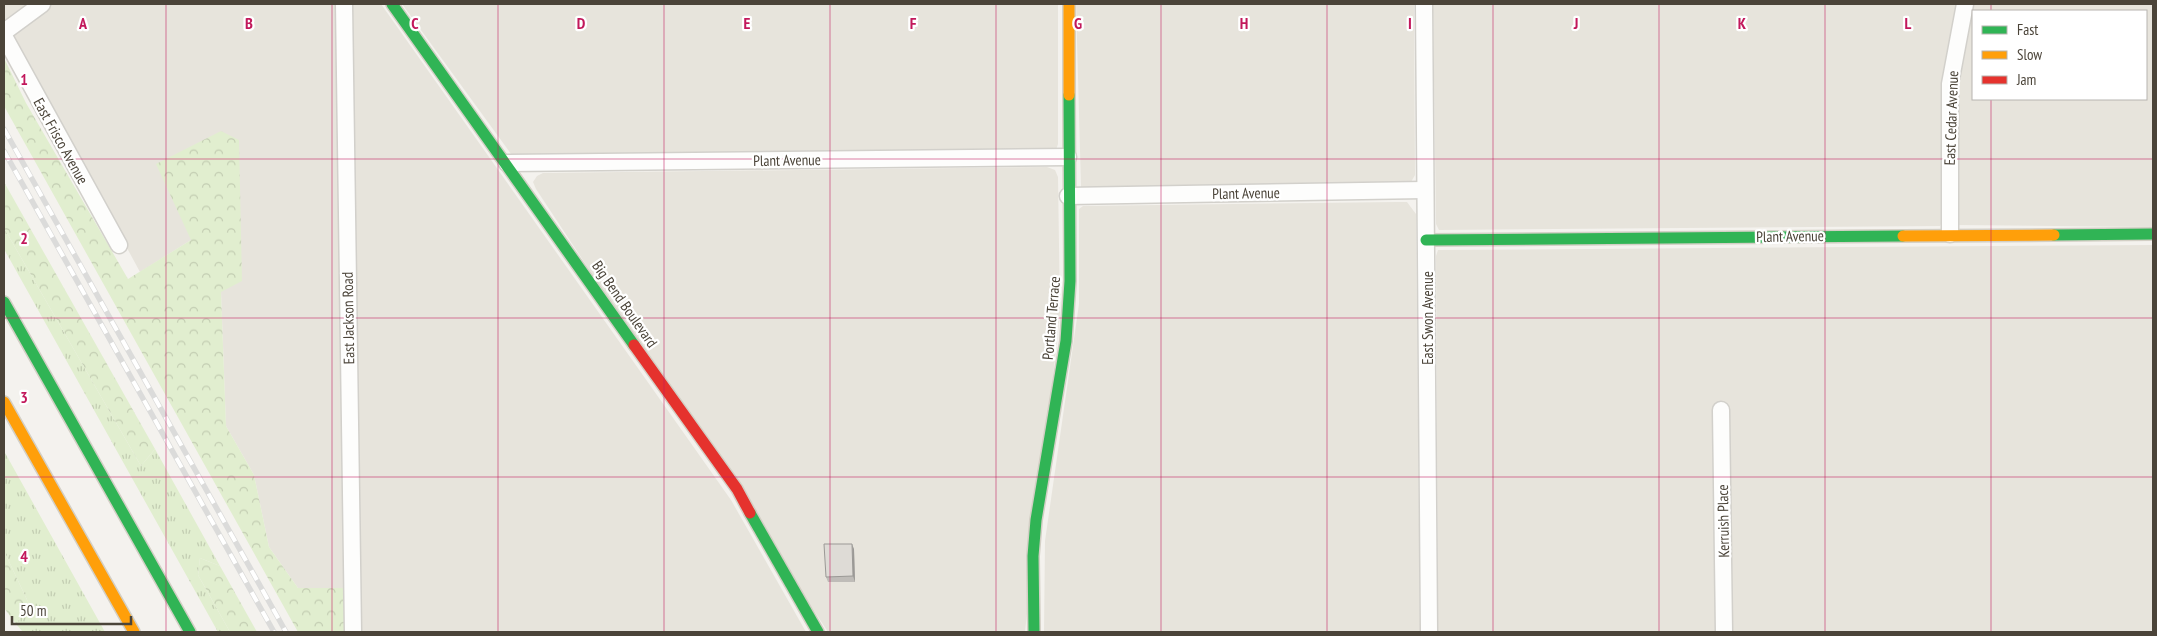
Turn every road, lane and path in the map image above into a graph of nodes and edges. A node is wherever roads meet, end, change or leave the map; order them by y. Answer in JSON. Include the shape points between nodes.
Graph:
{"nodes":[{"id":1,"x":42,"y":4,"type":"edge"},
{"id":2,"x":344,"y":4,"type":"edge"},
{"id":3,"x":392,"y":4,"type":"edge"},
{"id":4,"x":1069,"y":4,"type":"edge"},
{"id":5,"x":1424,"y":4,"type":"edge"},
{"id":6,"x":1965,"y":4,"type":"edge"},
{"id":7,"x":4,"y":32,"type":"edge"},
{"id":8,"x":4,"y":36,"type":"edge"},
{"id":9,"x":1068,"y":157,"type":"junction"},
{"id":10,"x":507,"y":163,"type":"junction"},
{"id":11,"x":1424,"y":190,"type":"junction"},
{"id":12,"x":1068,"y":196,"type":"junction"},
{"id":13,"x":1950,"y":234,"type":"junction"},
{"id":14,"x":2153,"y":234,"type":"edge"},
{"id":15,"x":1426,"y":240,"type":"junction"},
{"id":16,"x":119,"y":245,"type":"dead end"},
{"id":17,"x":4,"y":302,"type":"edge"},
{"id":18,"x":4,"y":402,"type":"edge"},
{"id":19,"x":1721,"y":410,"type":"dead end"},
{"id":20,"x":134,"y":632,"type":"edge"},
{"id":21,"x":190,"y":632,"type":"edge"},
{"id":22,"x":353,"y":632,"type":"edge"},
{"id":23,"x":818,"y":632,"type":"edge"},
{"id":24,"x":1034,"y":632,"type":"edge"},
{"id":25,"x":1429,"y":632,"type":"edge"},
{"id":26,"x":1724,"y":632,"type":"edge"}],
"edges":[{"from":1,"to":7,"type":"street"},
{"from":2,"to":22,"type":"street","name":"East Jackson Road"},
{"from":3,"to":10,"type":"main road","name":"Big Bend Boulevard"},
{"from":4,"to":9,"type":"main road","name":"Portland Terrace"},
{"from":5,"to":11,"type":"street","name":"East Swon Avenue"},
{"from":6,"to":13,"type":"street","name":"East Cedar Avenue","via":[[1950,84]]},
{"from":8,"to":16,"type":"street","name":"East Frisco Avenue"},
{"from":9,"to":10,"type":"street","name":"Plant Avenue"},
{"from":9,"to":12,"type":"main road","name":"Portland Terrace"},
{"from":10,"to":23,"type":"main road","name":"Big Bend Boulevard","via":[[737,489]]},
{"from":11,"to":12,"type":"street","name":"Plant Avenue"},
{"from":11,"to":15,"type":"street","name":"East Swon Avenue"},
{"from":12,"to":24,"type":"main road","name":"Portland Terrace","via":[[1070,281],[1066,341],[1036,520]]},
{"from":13,"to":14,"type":"main road","name":"Plant Avenue"},
{"from":13,"to":15,"type":"main road","name":"Plant Avenue"},
{"from":15,"to":25,"type":"street","name":"East Swon Avenue"},
{"from":17,"to":21,"type":"main road"},
{"from":18,"to":20,"type":"main road"},
{"from":19,"to":26,"type":"street","name":"Kerruish Place"}]}
